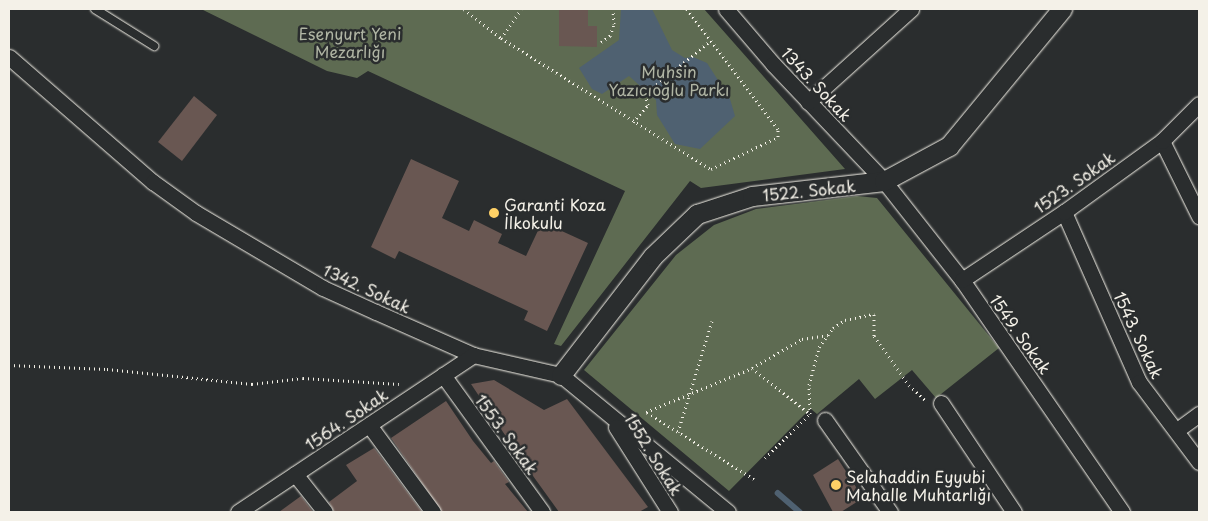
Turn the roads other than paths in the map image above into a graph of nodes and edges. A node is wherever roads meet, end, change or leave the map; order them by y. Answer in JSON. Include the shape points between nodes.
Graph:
{"nodes":[{"id":1,"x":94,"y":9,"type":"edge"},
{"id":2,"x":726,"y":9,"type":"edge"},
{"id":3,"x":911,"y":9,"type":"edge"},
{"id":4,"x":1062,"y":9,"type":"edge"},
{"id":5,"x":154,"y":46,"type":"dead end"},
{"id":6,"x":9,"y":57,"type":"edge"},
{"id":7,"x":808,"y":102,"type":"junction"},
{"id":8,"x":1199,"y":104,"type":"edge"},
{"id":9,"x":1162,"y":141,"type":"junction"},
{"id":10,"x":884,"y":181,"type":"junction"},
{"id":11,"x":1064,"y":212,"type":"junction"},
{"id":12,"x":1199,"y":216,"type":"edge"},
{"id":13,"x":962,"y":280,"type":"junction"},
{"id":14,"x":473,"y":355,"type":"junction"},
{"id":15,"x":561,"y":375,"type":"junction"},
{"id":16,"x":444,"y":376,"type":"junction"},
{"id":17,"x":941,"y":403,"type":"road end"},
{"id":18,"x":1199,"y":414,"type":"edge"},
{"id":19,"x":609,"y":415,"type":"junction"},
{"id":20,"x":825,"y":420,"type":"road end"},
{"id":21,"x":369,"y":425,"type":"junction"},
{"id":22,"x":1177,"y":430,"type":"junction"},
{"id":23,"x":1199,"y":462,"type":"edge"},
{"id":24,"x":295,"y":474,"type":"junction"},
{"id":25,"x":238,"y":512,"type":"edge"},
{"id":26,"x":325,"y":512,"type":"edge"},
{"id":27,"x":433,"y":512,"type":"edge"},
{"id":28,"x":542,"y":512,"type":"edge"},
{"id":29,"x":670,"y":512,"type":"edge"},
{"id":30,"x":728,"y":512,"type":"edge"},
{"id":31,"x":890,"y":512,"type":"edge"},
{"id":32,"x":1014,"y":512,"type":"edge"},
{"id":33,"x":1122,"y":512,"type":"edge"}],
"edges":[{"from":1,"to":5,"type":"lane"},
{"from":2,"to":7,"type":"street","name":"1343. Sokak"},
{"from":3,"to":7,"type":"street"},
{"from":4,"to":10,"type":"street","name":"1522. Sokak","via":[[949,146]]},
{"from":6,"to":14,"type":"street","name":"1342. Sokak","via":[[153,182],[196,213],[323,288]]},
{"from":7,"to":10,"type":"street","name":"1343. Sokak"},
{"from":8,"to":9,"type":"street","name":"1523. Sokak"},
{"from":9,"to":11,"type":"street","name":"1523. Sokak"},
{"from":9,"to":12,"type":"street"},
{"from":10,"to":13,"type":"street","name":"1549. Sokak"},
{"from":10,"to":15,"type":"street","name":"1522. Sokak","via":[[752,196],[698,214],[653,256]]},
{"from":11,"to":13,"type":"street","name":"1523. Sokak"},
{"from":11,"to":22,"type":"street","name":"1543. Sokak","via":[[1139,382]]},
{"from":13,"to":33,"type":"street","name":"1549. Sokak"},
{"from":14,"to":15,"type":"street","name":"1342. Sokak"},
{"from":14,"to":16,"type":"street","name":"1564. Sokak"},
{"from":15,"to":19,"type":"street","name":"1342. Sokak"},
{"from":16,"to":21,"type":"street","name":"1564. Sokak"},
{"from":16,"to":28,"type":"street","name":"1553. Sokak"},
{"from":17,"to":32,"type":"street"},
{"from":18,"to":22,"type":"street"},
{"from":19,"to":29,"type":"street","name":"1552. Sokak"},
{"from":19,"to":30,"type":"street","name":"1342. Sokak"},
{"from":20,"to":31,"type":"street"},
{"from":21,"to":24,"type":"street","name":"1564. Sokak"},
{"from":21,"to":27,"type":"street"},
{"from":22,"to":23,"type":"street","name":"1543. Sokak"},
{"from":24,"to":25,"type":"street","name":"1564. Sokak"},
{"from":24,"to":26,"type":"street"}]}
